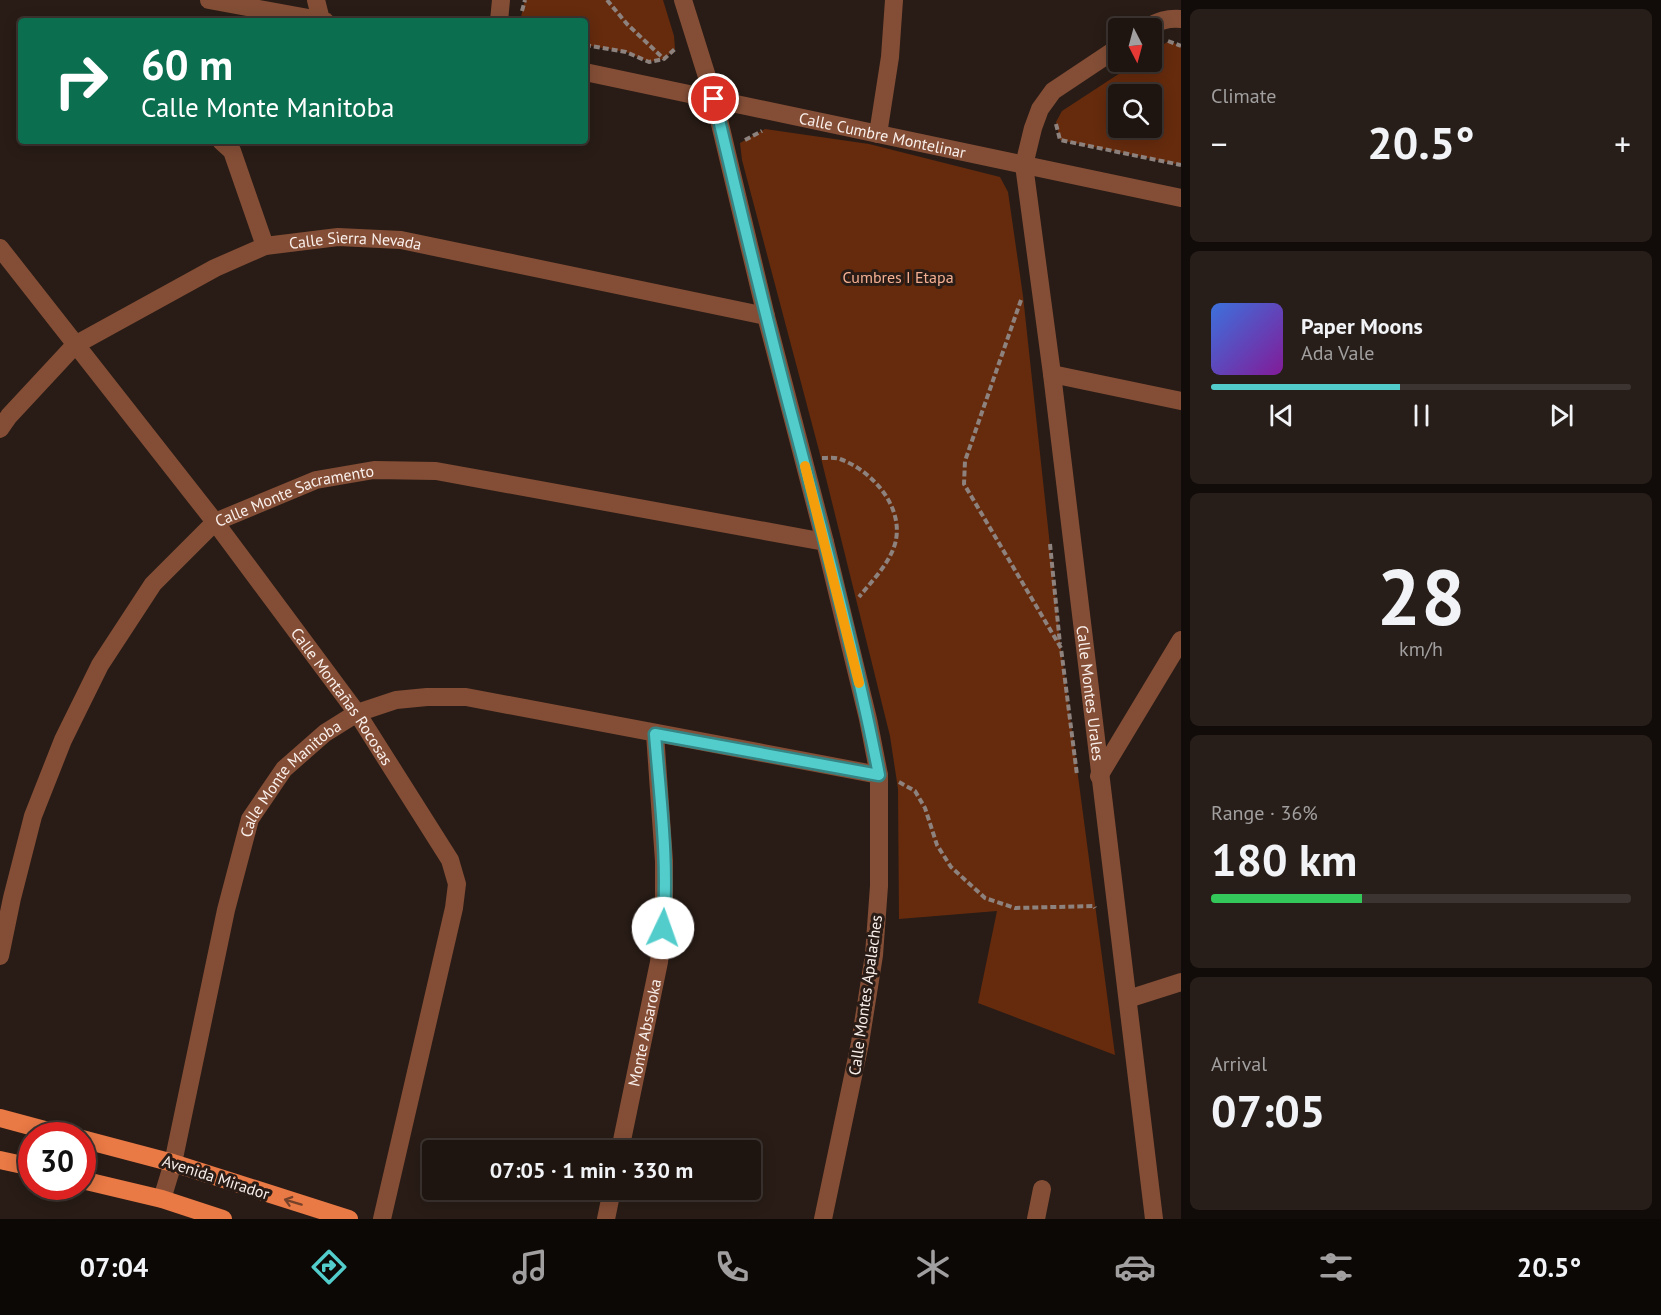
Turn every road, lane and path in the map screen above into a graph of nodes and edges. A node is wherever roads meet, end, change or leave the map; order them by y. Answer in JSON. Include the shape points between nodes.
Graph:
{"nodes":[{"id":1,"x":209,"y":0,"type":"edge"},
{"id":2,"x":316,"y":0,"type":"edge"},
{"id":3,"x":501,"y":0,"type":"edge"},
{"id":4,"x":607,"y":0,"type":"edge"},
{"id":5,"x":683,"y":0,"type":"edge"},
{"id":6,"x":894,"y":0,"type":"edge"},
{"id":7,"x":307,"y":18,"type":"edge"},
{"id":8,"x":322,"y":18,"type":"edge"},
{"id":9,"x":499,"y":18,"type":"edge"},
{"id":10,"x":1181,"y":19,"type":"edge"},
{"id":11,"x":1162,"y":20,"type":"edge"},
{"id":12,"x":1162,"y":44,"type":"edge"},
{"id":13,"x":588,"y":46,"type":"edge"},
{"id":14,"x":1181,"y":46,"type":"edge"},
{"id":15,"x":675,"y":49,"type":"dead end"},
{"id":16,"x":1108,"y":54,"type":"edge"},
{"id":17,"x":664,"y":59,"type":"junction"},
{"id":18,"x":588,"y":73,"type":"edge"},
{"id":19,"x":714,"y":99,"type":"junction"},
{"id":20,"x":1059,"y":116,"type":"dead end"},
{"id":21,"x":765,"y":129,"type":"dead end"},
{"id":22,"x":878,"y":134,"type":"junction"},
{"id":23,"x":740,"y":143,"type":"dead end"},
{"id":24,"x":224,"y":144,"type":"edge"},
{"id":25,"x":1024,"y":165,"type":"junction"},
{"id":26,"x":1181,"y":165,"type":"edge"},
{"id":27,"x":1181,"y":198,"type":"edge"},
{"id":28,"x":265,"y":246,"type":"junction"},
{"id":29,"x":0,"y":248,"type":"edge"},
{"id":30,"x":1023,"y":296,"type":"dead end"},
{"id":31,"x":766,"y":316,"type":"junction"},
{"id":32,"x":75,"y":345,"type":"junction"},
{"id":33,"x":1052,"y":374,"type":"junction"},
{"id":34,"x":1181,"y":401,"type":"edge"},
{"id":35,"x":0,"y":429,"type":"edge"},
{"id":36,"x":824,"y":469,"type":"dead end"},
{"id":37,"x":215,"y":522,"type":"junction"},
{"id":38,"x":825,"y":542,"type":"junction"},
{"id":39,"x":854,"y":589,"type":"dead end"},
{"id":40,"x":1181,"y":640,"type":"edge"},
{"id":41,"x":357,"y":713,"type":"junction"},
{"id":42,"x":655,"y":734,"type":"junction"},
{"id":43,"x":879,"y":775,"type":"junction"},
{"id":44,"x":1100,"y":776,"type":"junction"},
{"id":45,"x":1078,"y":777,"type":"dead end"},
{"id":46,"x":898,"y":789,"type":"dead end"},
{"id":47,"x":1096,"y":917,"type":"dead end"},
{"id":48,"x":0,"y":956,"type":"edge"},
{"id":49,"x":1181,"y":982,"type":"edge"},
{"id":50,"x":1128,"y":999,"type":"junction"},
{"id":51,"x":0,"y":1118,"type":"edge"},
{"id":52,"x":18,"y":1123,"type":"edge"},
{"id":53,"x":622,"y":1140,"type":"edge"},
{"id":54,"x":96,"y":1143,"type":"edge"},
{"id":55,"x":0,"y":1160,"type":"edge"},
{"id":56,"x":173,"y":1163,"type":"junction"},
{"id":57,"x":18,"y":1164,"type":"edge"},
{"id":58,"x":96,"y":1183,"type":"edge"},
{"id":59,"x":1042,"y":1189,"type":"dead end"},
{"id":60,"x":162,"y":1199,"type":"junction"},
{"id":61,"x":610,"y":1200,"type":"edge"},
{"id":62,"x":223,"y":1219,"type":"edge"},
{"id":63,"x":349,"y":1219,"type":"edge"},
{"id":64,"x":382,"y":1219,"type":"edge"},
{"id":65,"x":606,"y":1219,"type":"edge"},
{"id":66,"x":823,"y":1219,"type":"edge"},
{"id":67,"x":1036,"y":1219,"type":"edge"},
{"id":68,"x":1154,"y":1219,"type":"edge"}],
"edges":[{"from":1,"to":7,"type":"street"},
{"from":2,"to":8,"type":"street"},
{"from":3,"to":9,"type":"street"},
{"from":4,"to":17,"type":"path"},
{"from":5,"to":19,"type":"street","name":"Calle Montes Apalaches"},
{"from":6,"to":22,"type":"street"},
{"from":10,"to":11,"type":"street"},
{"from":12,"to":14,"type":"path","via":[[1168,40]]},
{"from":13,"to":17,"type":"path","via":[[626,52],[649,62]]},
{"from":15,"to":17,"type":"path"},
{"from":16,"to":25,"type":"street","via":[[1053,91],[1040,109]]},
{"from":18,"to":19,"type":"street","name":"Calle Cumbre Montelinar"},
{"from":19,"to":22,"type":"street","name":"Calle Cumbre Montelinar"},
{"from":19,"to":31,"type":"street","name":"Calle Montes Apalaches"},
{"from":20,"to":26,"type":"path","via":[[1056,122],[1060,140]]},
{"from":21,"to":23,"type":"path"},
{"from":22,"to":25,"type":"street","name":"Calle Cumbre Montelinar"},
{"from":24,"to":28,"type":"street","via":[[232,151]]},
{"from":25,"to":27,"type":"street","name":"Calle Cumbre Montelinar"},
{"from":25,"to":33,"type":"street","name":"Calle Montes Urales"},
{"from":28,"to":31,"type":"street","name":"Calle Sierra Nevada","via":[[338,237],[401,240]]},
{"from":28,"to":32,"type":"street","name":"Calle Sierra Nevada","via":[[215,268]]},
{"from":29,"to":32,"type":"street","name":"Calle Montañas Rocosas"},
{"from":30,"to":45,"type":"path","via":[[965,461],[964,484],[1061,648]]},
{"from":31,"to":38,"type":"street","name":"Calle Montes Apalaches"},
{"from":32,"to":35,"type":"street","name":"Calle Sierra Nevada"},
{"from":32,"to":37,"type":"street","name":"Calle Montañas Rocosas"},
{"from":33,"to":34,"type":"street"},
{"from":33,"to":44,"type":"street","name":"Calle Montes Urales"},
{"from":36,"to":39,"type":"path","via":[[822,458],[839,459],[863,471],[891,503],[898,527],[886,564],[856,600]]},
{"from":37,"to":38,"type":"street","name":"Calle Monte Sacramento","via":[[316,480],[374,470],[436,471]]},
{"from":37,"to":41,"type":"street","name":"Calle Montañas Rocosas"},
{"from":37,"to":48,"type":"street","name":"Calle Monte Sacramento","via":[[153,584],[100,665],[63,740],[33,816]]},
{"from":38,"to":43,"type":"street","name":"Calle Montes Apalaches"},
{"from":40,"to":44,"type":"street"},
{"from":41,"to":42,"type":"street","name":"Calle Monte Manitoba","via":[[396,700],[466,697]]},
{"from":41,"to":56,"type":"street","name":"Calle Monte Manitoba","via":[[325,733],[284,769],[250,819],[226,910]]},
{"from":41,"to":64,"type":"street","name":"Calle Montañas Rocosas","via":[[450,860],[457,884]]},
{"from":42,"to":43,"type":"street","name":"Calle Monte Manitoba"},
{"from":42,"to":53,"type":"street","name":"Monte Absaroka","via":[[664,912],[659,962]]},
{"from":43,"to":66,"type":"street","name":"Calle Montes Apalaches","via":[[879,886],[874,956]]},
{"from":44,"to":50,"type":"street","name":"Calle Montes Urales"},
{"from":46,"to":47,"type":"path","via":[[897,781],[915,791],[937,845],[951,867],[985,897],[1015,908],[1094,906]]},
{"from":49,"to":50,"type":"street"},
{"from":50,"to":68,"type":"street","name":"Calle Montes Urales"},
{"from":51,"to":52,"type":"main road"},
{"from":54,"to":56,"type":"main road","name":"Avenida Mirador"},
{"from":55,"to":57,"type":"main road"},
{"from":56,"to":60,"type":"street","name":"Calle Monte Manitoba"},
{"from":63,"to":56,"type":"main road","name":"Avenida Mirador","one_way":true},
{"from":58,"to":60,"type":"main road"},
{"from":59,"to":67,"type":"street"},
{"from":60,"to":62,"type":"main road"},
{"from":61,"to":65,"type":"street"}]}
